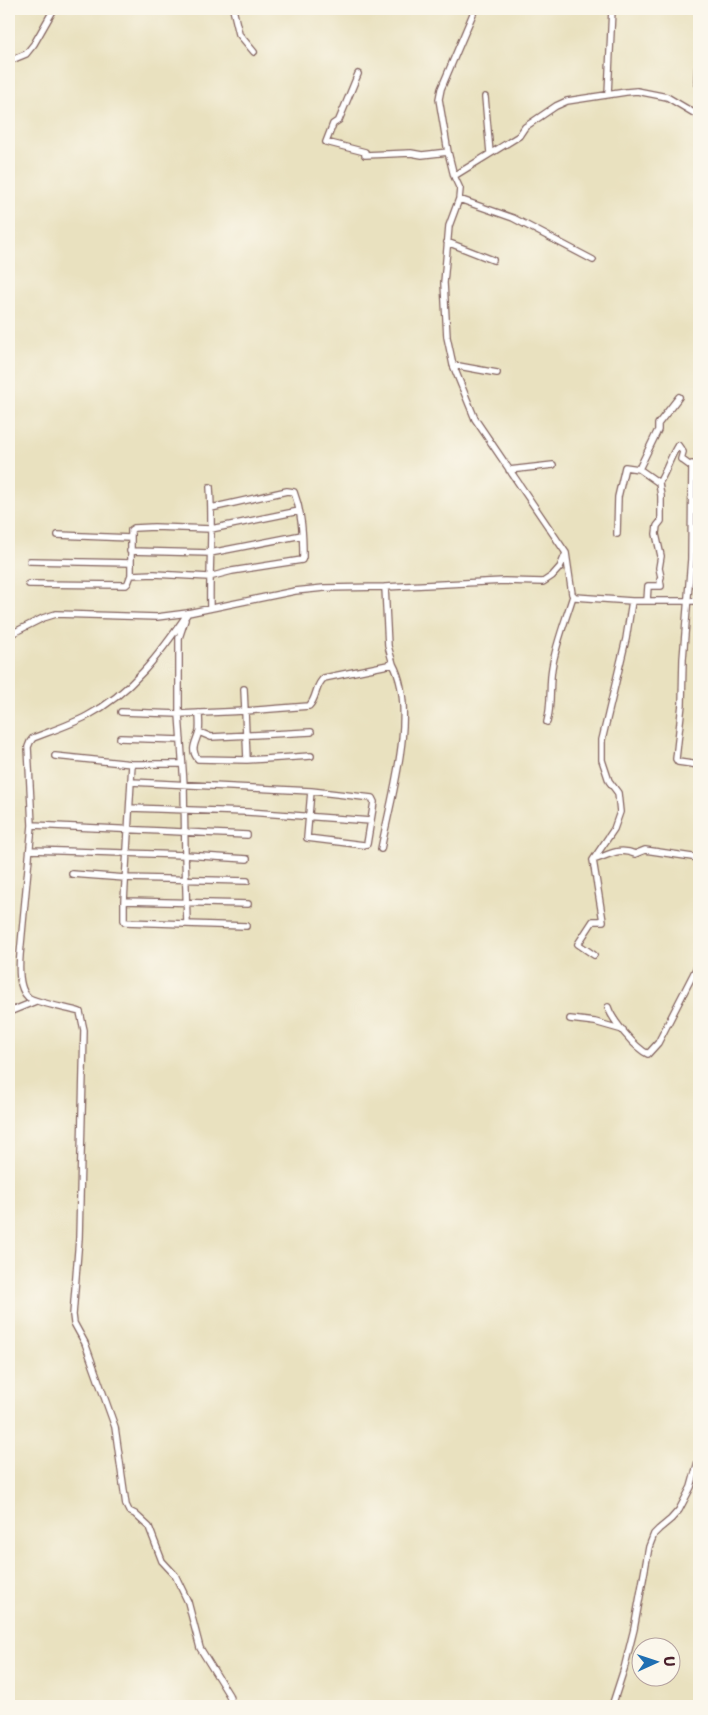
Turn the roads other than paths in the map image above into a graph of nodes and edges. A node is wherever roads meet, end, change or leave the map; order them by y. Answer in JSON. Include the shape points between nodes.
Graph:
{"nodes":[{"id":1,"x":54,"y":9,"type":"edge"},
{"id":2,"x":233,"y":9,"type":"edge"},
{"id":3,"x":475,"y":9,"type":"edge"},
{"id":4,"x":612,"y":9,"type":"edge"},
{"id":5,"x":699,"y":49,"type":"edge"},
{"id":6,"x":254,"y":52,"type":"dead end"},
{"id":7,"x":9,"y":61,"type":"edge"},
{"id":8,"x":358,"y":74,"type":"dead end"},
{"id":9,"x":699,"y":88,"type":"edge"},
{"id":10,"x":608,"y":94,"type":"junction"},
{"id":11,"x":485,"y":97,"type":"dead end"},
{"id":12,"x":699,"y":116,"type":"edge"},
{"id":13,"x":448,"y":152,"type":"junction"},
{"id":14,"x":490,"y":153,"type":"junction"},
{"id":15,"x":454,"y":176,"type":"junction"},
{"id":16,"x":459,"y":199,"type":"junction"},
{"id":17,"x":446,"y":242,"type":"junction"},
{"id":18,"x":494,"y":260,"type":"dead end"},
{"id":19,"x":593,"y":260,"type":"dead end"},
{"id":20,"x":453,"y":365,"type":"junction"},
{"id":21,"x":497,"y":373,"type":"dead end"},
{"id":22,"x":679,"y":397,"type":"dead end"},
{"id":23,"x":553,"y":465,"type":"dead end"},
{"id":24,"x":640,"y":469,"type":"junction"},
{"id":25,"x":510,"y":470,"type":"junction"},
{"id":26,"x":659,"y":482,"type":"junction"},
{"id":27,"x":210,"y":487,"type":"dead end"},
{"id":28,"x":211,"y":508,"type":"junction"},
{"id":29,"x":299,"y":511,"type":"junction"},
{"id":30,"x":211,"y":530,"type":"junction"},
{"id":31,"x":617,"y":534,"type":"dead end"},
{"id":32,"x":58,"y":535,"type":"dead end"},
{"id":33,"x":302,"y":535,"type":"junction"},
{"id":34,"x":130,"y":538,"type":"junction"},
{"id":35,"x":130,"y":551,"type":"junction"},
{"id":36,"x":210,"y":553,"type":"junction"},
{"id":37,"x":566,"y":554,"type":"junction"},
{"id":38,"x":30,"y":561,"type":"dead end"},
{"id":39,"x":131,"y":564,"type":"junction"},
{"id":40,"x":131,"y":575,"type":"junction"},
{"id":41,"x":209,"y":576,"type":"junction"},
{"id":42,"x":29,"y":584,"type":"dead end"},
{"id":43,"x":385,"y":587,"type":"junction"},
{"id":44,"x":573,"y":596,"type":"junction"},
{"id":45,"x":632,"y":600,"type":"junction"},
{"id":46,"x":699,"y":600,"type":"edge"},
{"id":47,"x":647,"y":601,"type":"junction"},
{"id":48,"x":688,"y":601,"type":"junction"},
{"id":49,"x":210,"y":608,"type":"junction"},
{"id":50,"x":188,"y":613,"type":"junction"},
{"id":51,"x":9,"y":635,"type":"edge"},
{"id":52,"x":393,"y":664,"type":"junction"},
{"id":53,"x":244,"y":689,"type":"dead end"},
{"id":54,"x":245,"y":711,"type":"junction"},
{"id":55,"x":121,"y":712,"type":"dead end"},
{"id":56,"x":199,"y":713,"type":"junction"},
{"id":57,"x":179,"y":714,"type":"junction"},
{"id":58,"x":548,"y":722,"type":"dead end"},
{"id":59,"x":199,"y":732,"type":"junction"},
{"id":60,"x":311,"y":732,"type":"dead end"},
{"id":61,"x":246,"y":736,"type":"junction"},
{"id":62,"x":120,"y":738,"type":"dead end"},
{"id":63,"x":181,"y":740,"type":"junction"},
{"id":64,"x":55,"y":756,"type":"dead end"},
{"id":65,"x":311,"y":756,"type":"dead end"},
{"id":66,"x":247,"y":760,"type":"junction"},
{"id":67,"x":132,"y":764,"type":"junction"},
{"id":68,"x":182,"y":764,"type":"junction"},
{"id":69,"x":699,"y":765,"type":"edge"},
{"id":70,"x":131,"y":782,"type":"junction"},
{"id":71,"x":184,"y":784,"type":"junction"},
{"id":72,"x":311,"y":791,"type":"junction"},
{"id":73,"x":130,"y":808,"type":"junction"},
{"id":74,"x":184,"y":808,"type":"junction"},
{"id":75,"x":309,"y":815,"type":"junction"},
{"id":76,"x":371,"y":821,"type":"junction"},
{"id":77,"x":32,"y":825,"type":"junction"},
{"id":78,"x":129,"y":830,"type":"junction"},
{"id":79,"x":184,"y":832,"type":"junction"},
{"id":80,"x":246,"y":835,"type":"dead end"},
{"id":81,"x":381,"y":849,"type":"dead end"},
{"id":82,"x":30,"y":850,"type":"junction"},
{"id":83,"x":127,"y":852,"type":"junction"},
{"id":84,"x":185,"y":855,"type":"junction"},
{"id":85,"x":699,"y":858,"type":"edge"},
{"id":86,"x":247,"y":859,"type":"dead end"},
{"id":87,"x":593,"y":860,"type":"junction"},
{"id":88,"x":72,"y":874,"type":"dead end"},
{"id":89,"x":125,"y":878,"type":"junction"},
{"id":90,"x":187,"y":879,"type":"junction"},
{"id":91,"x":247,"y":881,"type":"dead end"},
{"id":92,"x":124,"y":901,"type":"junction"},
{"id":93,"x":187,"y":903,"type":"junction"},
{"id":94,"x":248,"y":904,"type":"dead end"},
{"id":95,"x":187,"y":924,"type":"junction"},
{"id":96,"x":246,"y":926,"type":"dead end"},
{"id":97,"x":594,"y":955,"type":"dead end"},
{"id":98,"x":699,"y":963,"type":"edge"},
{"id":99,"x":36,"y":1001,"type":"junction"},
{"id":100,"x":608,"y":1007,"type":"dead end"},
{"id":101,"x":9,"y":1012,"type":"edge"},
{"id":102,"x":570,"y":1019,"type":"dead end"},
{"id":103,"x":623,"y":1030,"type":"junction"},
{"id":104,"x":699,"y":1458,"type":"edge"},
{"id":105,"x":232,"y":1706,"type":"edge"},
{"id":106,"x":612,"y":1706,"type":"edge"}],
"edges":[{"from":1,"to":7,"type":"street","via":[[26,54]]},
{"from":2,"to":6,"type":"street","via":[[240,34]]},
{"from":3,"to":13,"type":"street","via":[[440,93]]},
{"from":4,"to":10,"type":"street"},
{"from":5,"to":9,"type":"street"},
{"from":8,"to":13,"type":"street","via":[[326,142],[365,152],[365,155]]},
{"from":10,"to":12,"type":"street","via":[[637,91],[667,97]]},
{"from":10,"to":14,"type":"street","via":[[556,106],[525,127],[519,136]]},
{"from":11,"to":14,"type":"street"},
{"from":13,"to":15,"type":"street"},
{"from":14,"to":15,"type":"street"},
{"from":15,"to":16,"type":"street","via":[[460,188]]},
{"from":16,"to":17,"type":"street"},
{"from":16,"to":19,"type":"street","via":[[512,218]]},
{"from":17,"to":18,"type":"street"},
{"from":17,"to":20,"type":"street","via":[[444,304],[446,337]]},
{"from":20,"to":21,"type":"street"},
{"from":20,"to":25,"type":"street","via":[[475,419]]},
{"from":22,"to":24,"type":"street","via":[[658,424]]},
{"from":23,"to":25,"type":"street"},
{"from":24,"to":26,"type":"street"},
{"from":24,"to":31,"type":"street","via":[[625,467],[618,497]]},
{"from":25,"to":37,"type":"street"},
{"from":26,"to":47,"type":"street","via":[[661,521],[656,534],[661,556],[661,586],[648,586]]},
{"from":26,"to":48,"type":"street","via":[[678,445],[683,452],[681,459],[692,466]]},
{"from":27,"to":28,"type":"street"},
{"from":28,"to":29,"type":"street","via":[[292,491]]},
{"from":28,"to":30,"type":"street"},
{"from":29,"to":30,"type":"street"},
{"from":29,"to":33,"type":"street"},
{"from":30,"to":34,"type":"street","via":[[134,528]]},
{"from":30,"to":36,"type":"street"},
{"from":32,"to":34,"type":"street"},
{"from":33,"to":36,"type":"street"},
{"from":33,"to":41,"type":"street","via":[[303,557],[300,561]]},
{"from":34,"to":35,"type":"street"},
{"from":35,"to":36,"type":"street"},
{"from":35,"to":39,"type":"street"},
{"from":36,"to":41,"type":"street"},
{"from":37,"to":43,"type":"street","via":[[560,567],[543,582]]},
{"from":37,"to":44,"type":"street"},
{"from":38,"to":39,"type":"street"},
{"from":39,"to":40,"type":"street"},
{"from":40,"to":41,"type":"street"},
{"from":40,"to":42,"type":"street","via":[[126,585]]},
{"from":41,"to":49,"type":"street"},
{"from":43,"to":49,"type":"street","via":[[295,591]]},
{"from":43,"to":52,"type":"street","via":[[388,646]]},
{"from":44,"to":45,"type":"street"},
{"from":44,"to":58,"type":"street","via":[[552,667]]},
{"from":45,"to":47,"type":"street"},
{"from":45,"to":87,"type":"street","via":[[602,740],[602,760],[609,781],[618,793],[620,812],[614,828]]},
{"from":46,"to":48,"type":"street"},
{"from":47,"to":48,"type":"street"},
{"from":48,"to":69,"type":"street","via":[[676,758],[678,762]]},
{"from":49,"to":50,"type":"street"},
{"from":50,"to":51,"type":"street","via":[[157,617],[56,614]]},
{"from":50,"to":57,"type":"street","via":[[180,638]]},
{"from":50,"to":77,"type":"street","via":[[165,647],[126,688],[86,716],[30,742]]},
{"from":52,"to":54,"type":"street","via":[[324,678],[309,706]]},
{"from":52,"to":81,"type":"street","via":[[403,697],[404,724]]},
{"from":53,"to":54,"type":"street"},
{"from":54,"to":56,"type":"street"},
{"from":54,"to":61,"type":"street"},
{"from":55,"to":57,"type":"street"},
{"from":56,"to":57,"type":"street"},
{"from":56,"to":59,"type":"street"},
{"from":57,"to":63,"type":"street"},
{"from":59,"to":61,"type":"street","via":[[211,737]]},
{"from":59,"to":66,"type":"street","via":[[194,744],[198,759]]},
{"from":60,"to":61,"type":"street"},
{"from":61,"to":66,"type":"street"},
{"from":62,"to":63,"type":"street"},
{"from":63,"to":68,"type":"street"},
{"from":64,"to":67,"type":"street"},
{"from":65,"to":66,"type":"street"},
{"from":67,"to":68,"type":"street"},
{"from":67,"to":70,"type":"street"},
{"from":68,"to":71,"type":"street"},
{"from":70,"to":71,"type":"street"},
{"from":70,"to":73,"type":"street"},
{"from":71,"to":72,"type":"street"},
{"from":71,"to":74,"type":"street"},
{"from":72,"to":75,"type":"street"},
{"from":72,"to":76,"type":"street","via":[[373,799]]},
{"from":73,"to":74,"type":"street"},
{"from":73,"to":78,"type":"street"},
{"from":74,"to":75,"type":"street"},
{"from":74,"to":79,"type":"street"},
{"from":75,"to":76,"type":"street"},
{"from":75,"to":76,"type":"street","via":[[307,838],[364,845],[368,842]]},
{"from":77,"to":78,"type":"street"},
{"from":77,"to":82,"type":"street"},
{"from":78,"to":79,"type":"street"},
{"from":78,"to":83,"type":"street"},
{"from":79,"to":80,"type":"street"},
{"from":79,"to":84,"type":"street"},
{"from":82,"to":83,"type":"street"},
{"from":82,"to":99,"type":"street","via":[[20,969],[23,990]]},
{"from":83,"to":84,"type":"street"},
{"from":83,"to":89,"type":"street"},
{"from":84,"to":86,"type":"street"},
{"from":84,"to":90,"type":"street"},
{"from":85,"to":87,"type":"street","via":[[645,850],[635,854],[620,850]]},
{"from":87,"to":97,"type":"street","via":[[602,920],[593,921],[578,944]]},
{"from":88,"to":89,"type":"street"},
{"from":89,"to":90,"type":"street"},
{"from":89,"to":92,"type":"street"},
{"from":90,"to":91,"type":"street"},
{"from":90,"to":93,"type":"street"},
{"from":92,"to":93,"type":"street"},
{"from":92,"to":95,"type":"street","via":[[124,920],[128,923]]},
{"from":93,"to":94,"type":"street"},
{"from":93,"to":95,"type":"street"},
{"from":95,"to":96,"type":"street"},
{"from":98,"to":103,"type":"street","via":[[658,1044],[648,1054]]},
{"from":99,"to":101,"type":"street"},
{"from":99,"to":105,"type":"street","via":[[80,1012],[84,1022],[79,1238],[73,1320],[85,1343],[115,1427],[126,1505],[149,1527],[162,1561],[175,1575],[188,1602],[200,1648],[229,1695]]},
{"from":100,"to":103,"type":"street"},
{"from":102,"to":103,"type":"street"},
{"from":104,"to":106,"type":"street","via":[[691,1487],[679,1510],[654,1534],[649,1548],[634,1629]]}]}
